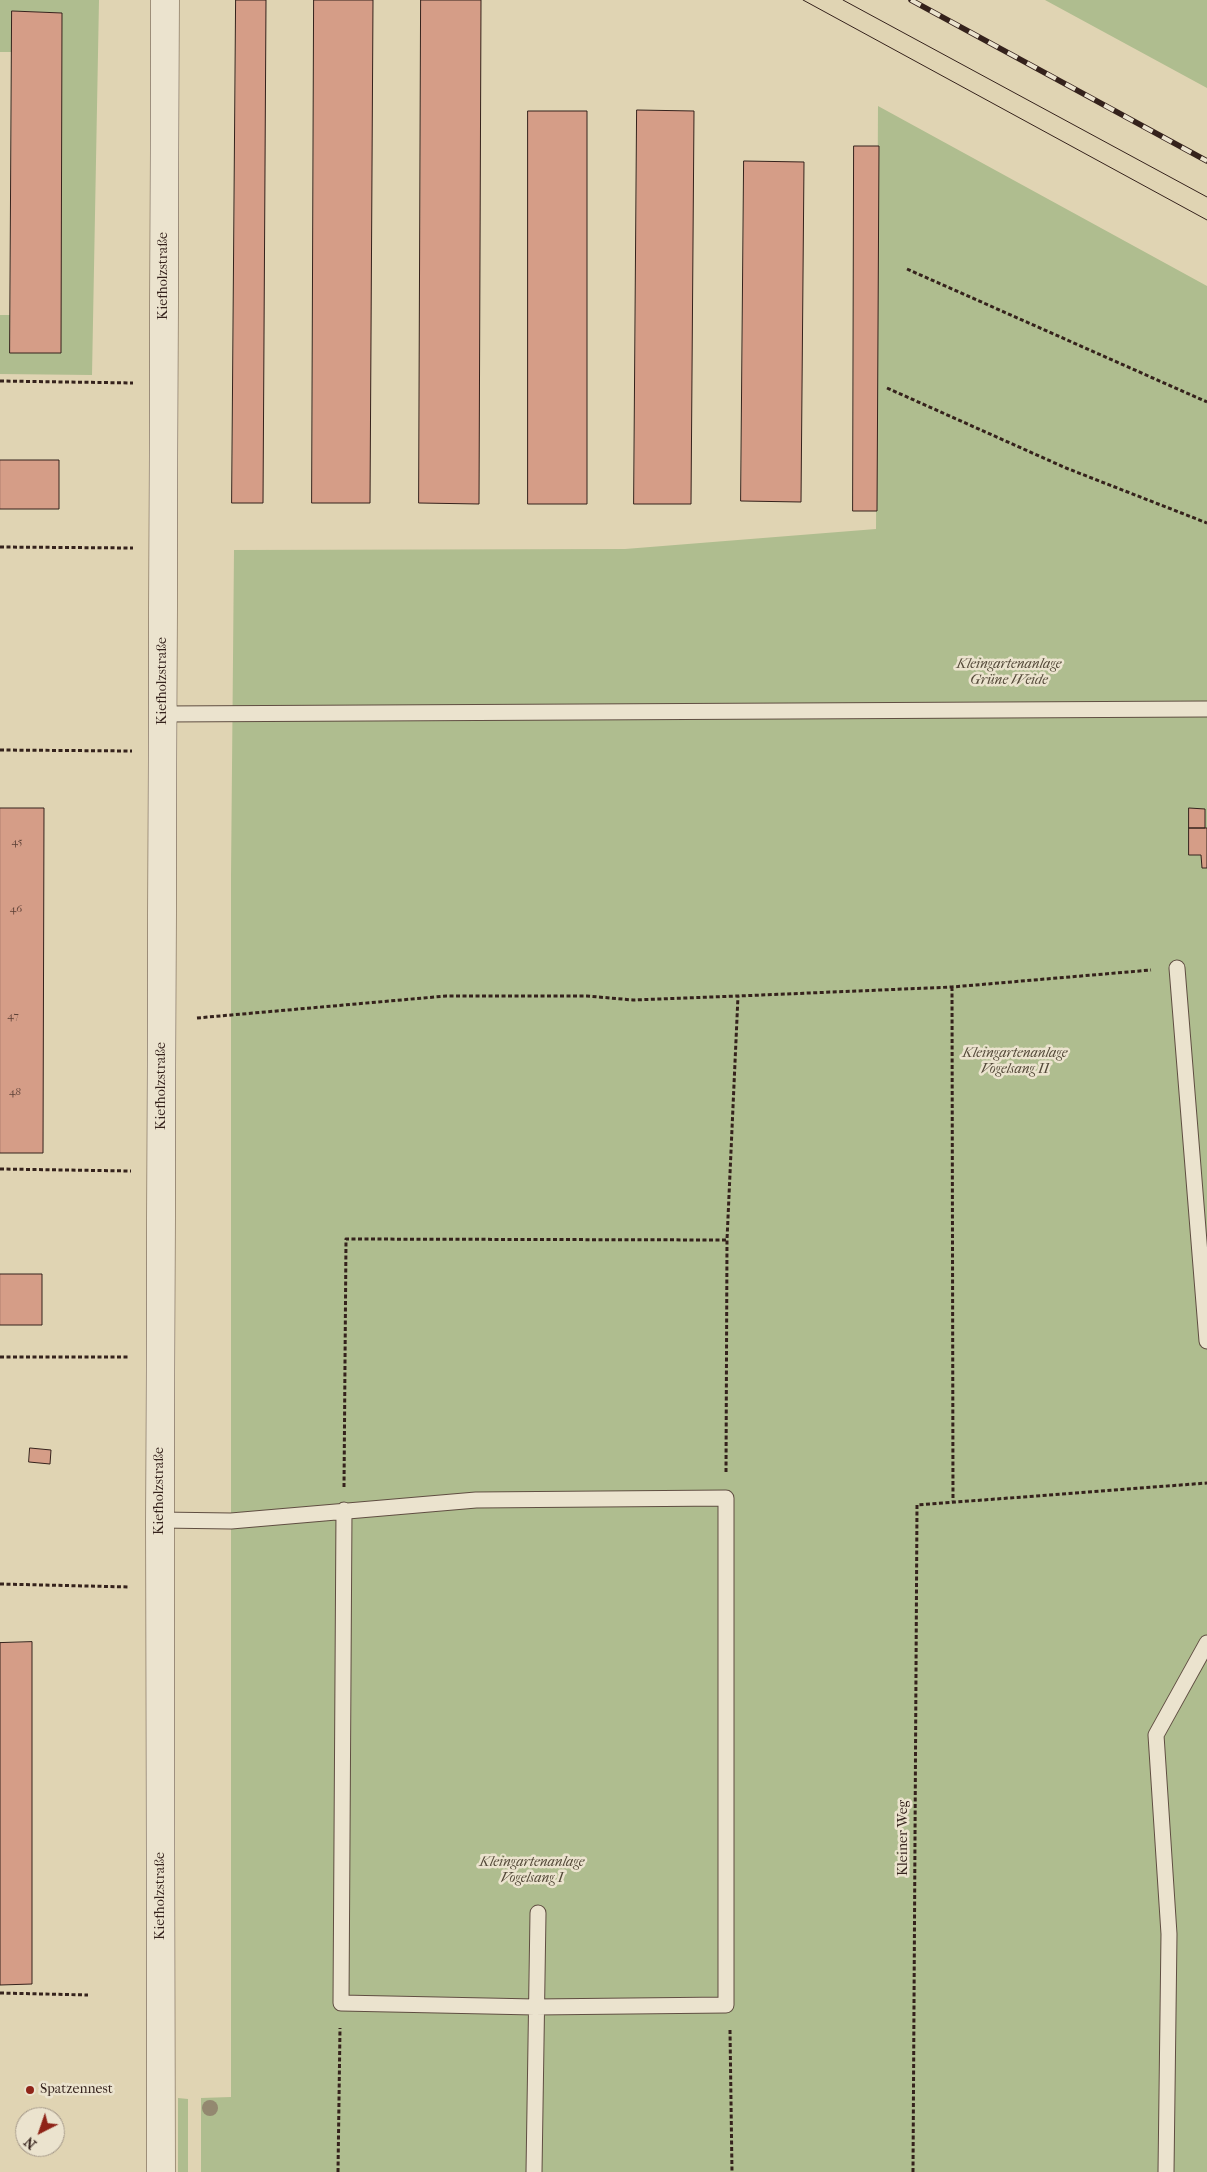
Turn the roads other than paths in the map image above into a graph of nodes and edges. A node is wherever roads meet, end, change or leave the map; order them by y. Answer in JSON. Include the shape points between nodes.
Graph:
{"nodes":[{"id":1,"x":165,"y":0,"type":"edge"},
{"id":2,"x":1207,"y":709,"type":"edge"},
{"id":3,"x":163,"y":714,"type":"junction"},
{"id":4,"x":1177,"y":968,"type":"road end"},
{"id":5,"x":1207,"y":1341,"type":"edge"},
{"id":6,"x":344,"y":1510,"type":"junction"},
{"id":7,"x":160,"y":1520,"type":"junction"},
{"id":8,"x":1207,"y":1643,"type":"edge"},
{"id":9,"x":538,"y":1913,"type":"dead end"},
{"id":10,"x":535,"y":2006,"type":"junction"},
{"id":11,"x":161,"y":2172,"type":"edge"},
{"id":12,"x":534,"y":2172,"type":"edge"},
{"id":13,"x":1166,"y":2172,"type":"edge"}],
"edges":[{"from":1,"to":3,"type":"street","name":"Kiefholzstraße"},
{"from":2,"to":3,"type":"lane"},
{"from":3,"to":7,"type":"street","name":"Kiefholzstraße"},
{"from":4,"to":5,"type":"lane"},
{"from":6,"to":7,"type":"lane","via":[[231,1521]]},
{"from":6,"to":10,"type":"lane","via":[[341,2003]]},
{"from":6,"to":10,"type":"lane","via":[[476,1500],[726,1498],[726,2004]]},
{"from":7,"to":11,"type":"street","name":"Kiefholzstraße"},
{"from":8,"to":13,"type":"lane","via":[[1156,1735],[1169,1934]]},
{"from":9,"to":10,"type":"lane"},
{"from":10,"to":12,"type":"lane"}]}
